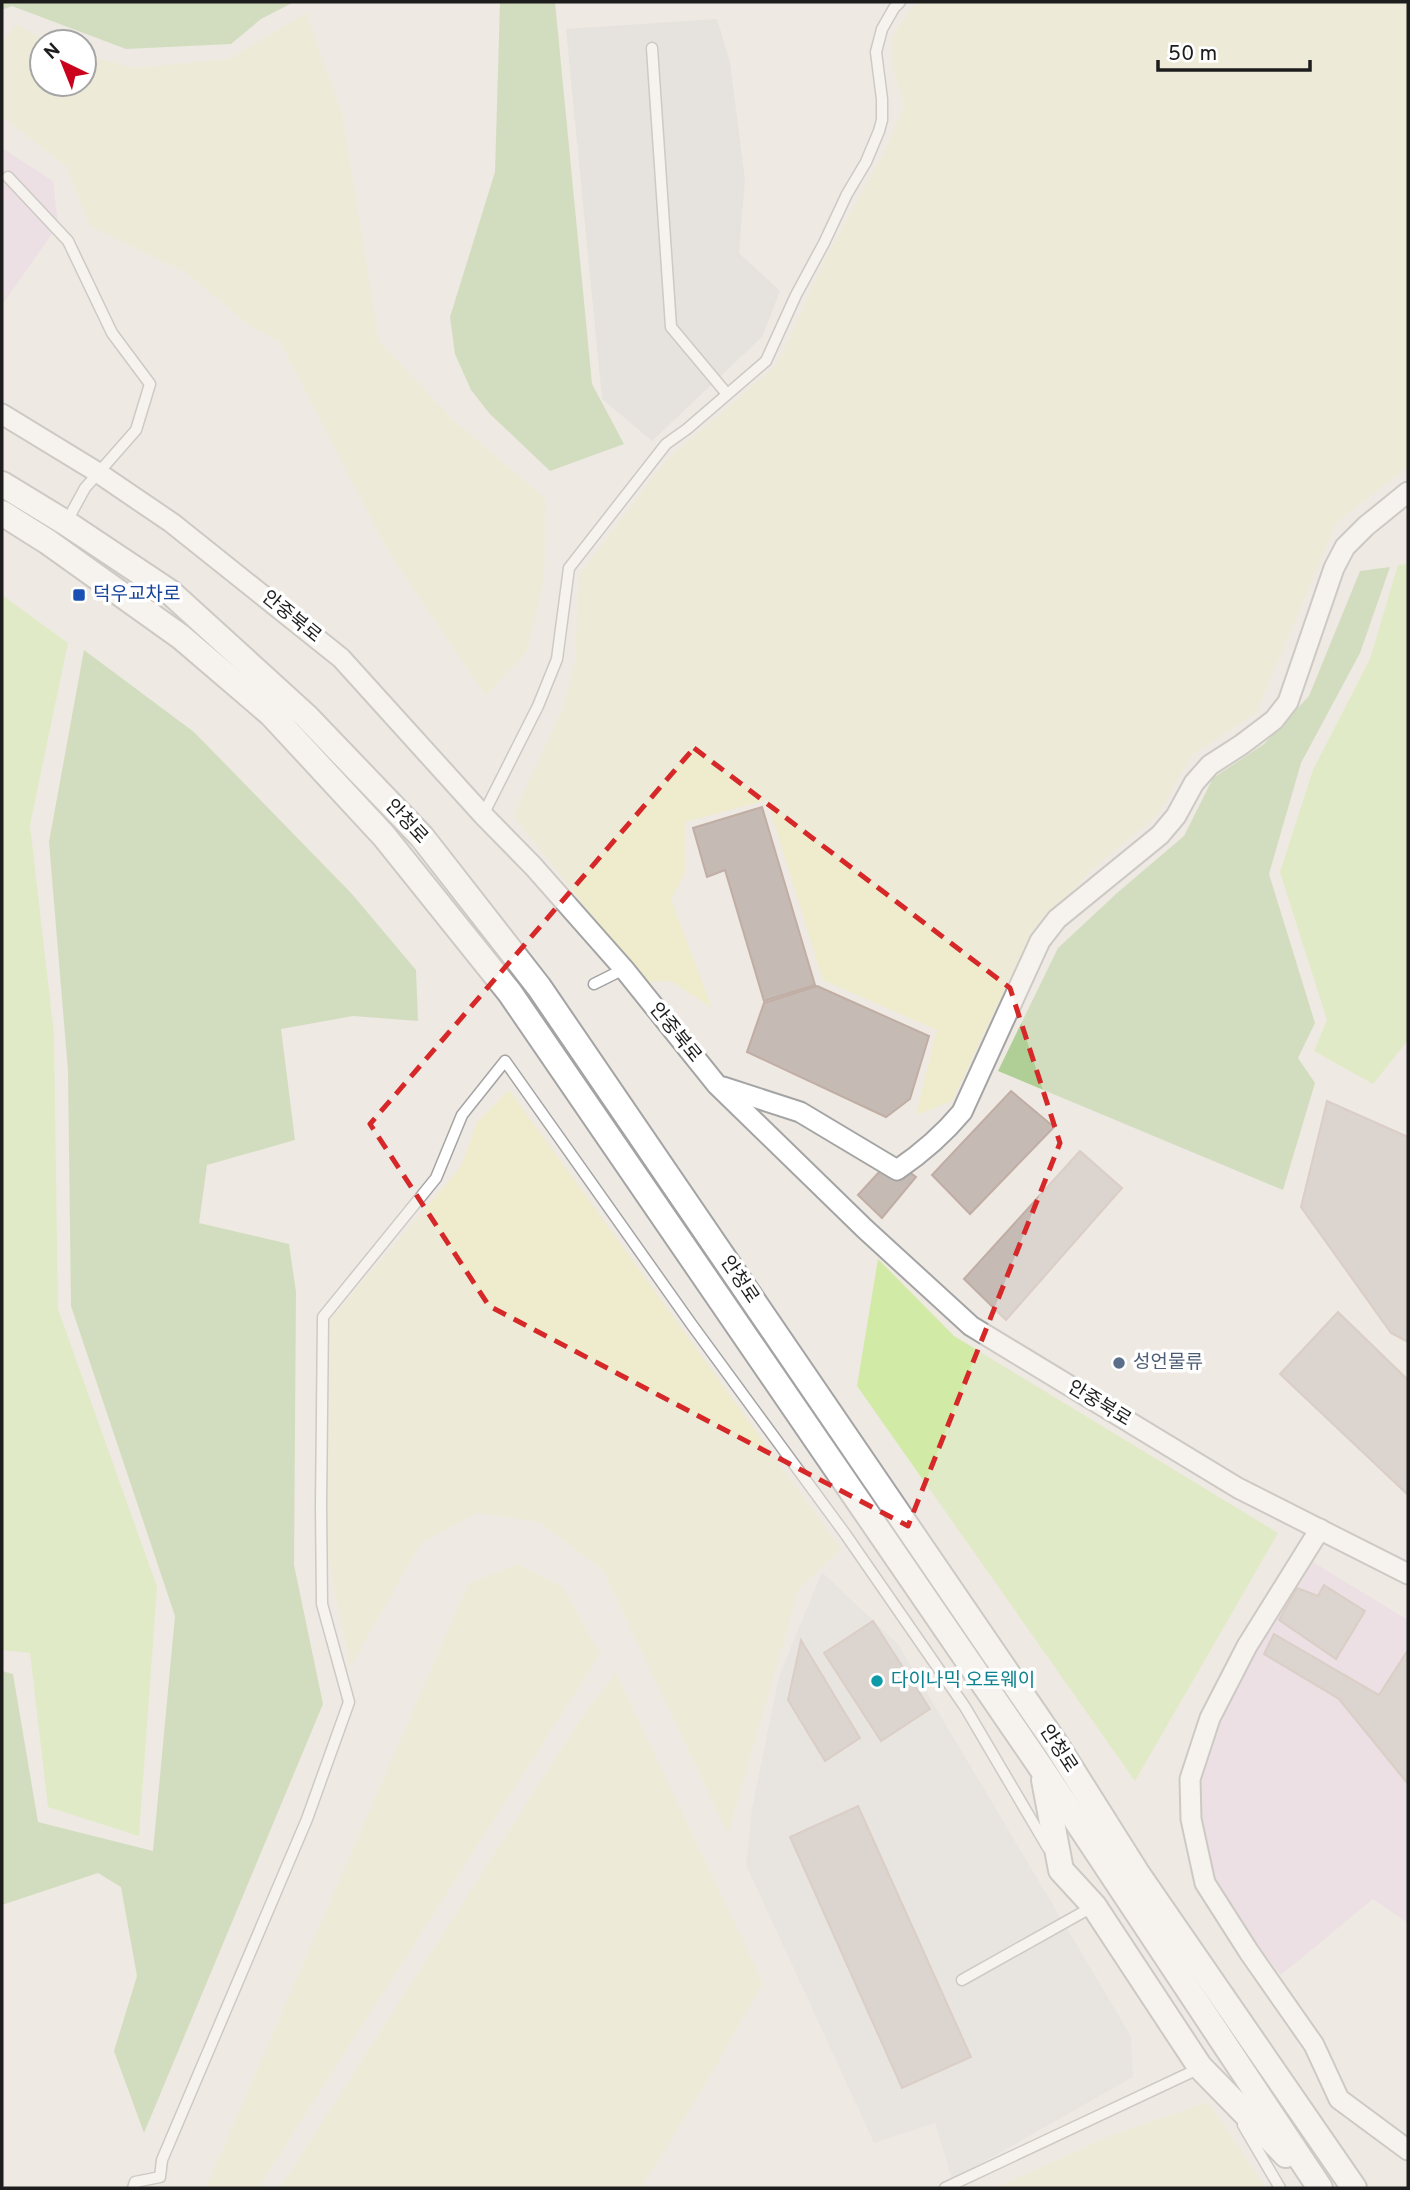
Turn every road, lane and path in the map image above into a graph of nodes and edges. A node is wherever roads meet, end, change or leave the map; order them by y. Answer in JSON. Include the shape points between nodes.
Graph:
{"nodes":[{"id":1,"x":900,"y":2,"type":"edge"},
{"id":2,"x":652,"y":48,"type":"dead end"},
{"id":3,"x":8,"y":177,"type":"dead end"},
{"id":4,"x":727,"y":394,"type":"junction"},
{"id":5,"x":2,"y":414,"type":"edge"},
{"id":6,"x":97,"y":472,"type":"junction"},
{"id":7,"x":2,"y":484,"type":"edge"},
{"id":8,"x":1408,"y":492,"type":"edge"},
{"id":9,"x":2,"y":513,"type":"edge"},
{"id":10,"x":66,"y":523,"type":"junction"},
{"id":11,"x":48,"y":542,"type":"junction"},
{"id":12,"x":483,"y":815,"type":"junction"},
{"id":13,"x":624,"y":969,"type":"junction"},
{"id":14,"x":594,"y":984,"type":"dead end"},
{"id":15,"x":717,"y":1085,"type":"junction"},
{"id":16,"x":1320,"y":1529,"type":"junction"},
{"id":17,"x":1408,"y":1574,"type":"edge"},
{"id":18,"x":1042,"y":1769,"type":"junction"},
{"id":19,"x":1061,"y":1870,"type":"junction"},
{"id":20,"x":1094,"y":1906,"type":"junction"},
{"id":21,"x":962,"y":1980,"type":"dead end"},
{"id":22,"x":1200,"y":2067,"type":"junction"},
{"id":23,"x":1226,"y":2096,"type":"junction"},
{"id":24,"x":1408,"y":2150,"type":"edge"},
{"id":25,"x":133,"y":2188,"type":"edge"},
{"id":26,"x":945,"y":2188,"type":"edge"},
{"id":27,"x":1280,"y":2188,"type":"edge"},
{"id":28,"x":1320,"y":2188,"type":"edge"},
{"id":29,"x":1354,"y":2188,"type":"edge"}],
"edges":[{"from":1,"to":4,"type":"lane","via":[[882,30],[876,52],[882,120],[866,162],[766,361]]},
{"from":2,"to":4,"type":"lane","via":[[671,327]]},
{"from":3,"to":6,"type":"lane","via":[[68,242],[112,333],[150,384],[136,430]]},
{"from":4,"to":12,"type":"lane","via":[[666,444],[569,568],[557,659]]},
{"from":5,"to":6,"type":"street","name":"안중북로"},
{"from":6,"to":10,"type":"lane"},
{"from":6,"to":12,"type":"street","name":"안중북로","via":[[172,523],[341,658]]},
{"from":7,"to":10,"type":"street","name":"안청로"},
{"from":8,"to":15,"type":"street","via":[[1346,547],[1288,702],[1274,720],[1210,765],[1160,835],[1057,919],[1040,941],[962,1112],[926,1150],[897,1170],[800,1112]]},
{"from":9,"to":11,"type":"street","name":"안청로"},
{"from":10,"to":11,"type":"lane"},
{"from":10,"to":29,"type":"street","name":"안청로","via":[[171,593],[306,716],[422,837],[539,987]]},
{"from":11,"to":18,"type":"street","name":"안청로","via":[[181,637],[271,714],[392,846],[510,993]]},
{"from":12,"to":13,"type":"street","name":"안중북로"},
{"from":13,"to":14,"type":"lane"},
{"from":13,"to":15,"type":"street","name":"안중북로"},
{"from":15,"to":16,"type":"street","name":"안중북로","via":[[971,1326],[1238,1488]]},
{"from":16,"to":17,"type":"street","name":"안중북로"},
{"from":16,"to":24,"type":"street","via":[[1247,1646],[1210,1718],[1189,1779],[1191,1819],[1205,1883],[1314,2045],[1339,2099]]},
{"from":18,"to":19,"type":"street"},
{"from":18,"to":28,"type":"street","name":"안청로"},
{"from":19,"to":20,"type":"street"},
{"from":19,"to":25,"type":"lane","via":[[957,1695],[505,1061],[462,1115],[436,1178],[323,1317],[322,1604],[349,1702],[307,1819],[162,2160],[160,2177],[135,2182]]},
{"from":20,"to":21,"type":"lane"},
{"from":20,"to":22,"type":"street"},
{"from":22,"to":23,"type":"street"},
{"from":22,"to":26,"type":"lane"},
{"from":23,"to":27,"type":"lane"},
{"from":23,"to":28,"type":"street"}]}
